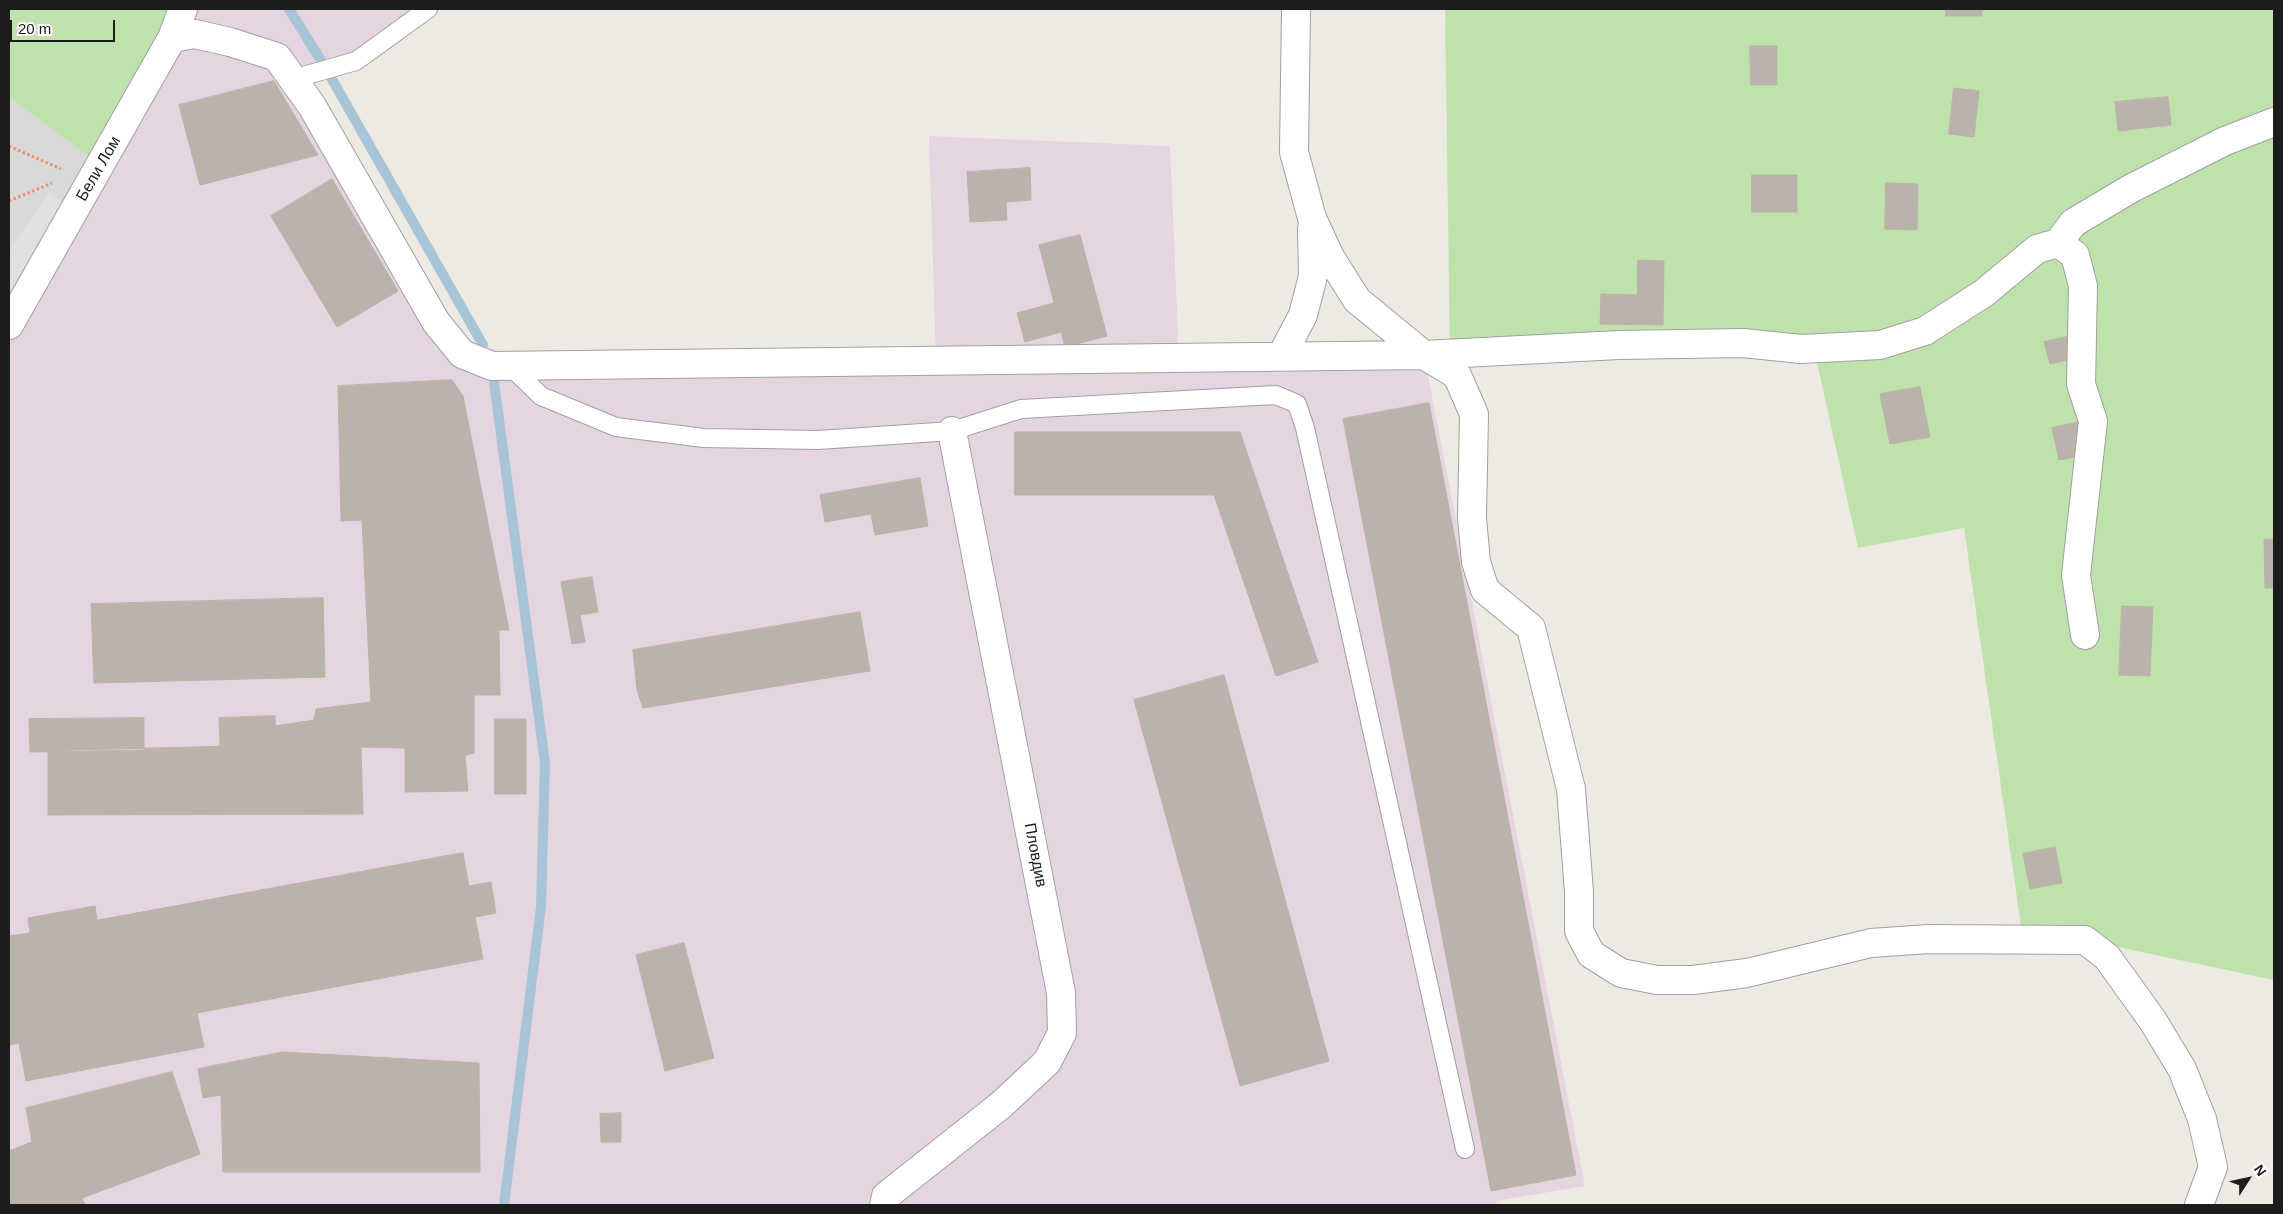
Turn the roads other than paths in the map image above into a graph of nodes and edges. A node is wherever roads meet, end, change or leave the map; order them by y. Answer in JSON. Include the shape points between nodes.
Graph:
{"nodes":[{"id":1,"x":183,"y":9,"type":"edge"},
{"id":2,"x":428,"y":9,"type":"edge"},
{"id":3,"x":1296,"y":9,"type":"edge"},
{"id":4,"x":172,"y":38,"type":"junction"},
{"id":5,"x":293,"y":79,"type":"junction"},
{"id":6,"x":2274,"y":122,"type":"edge"},
{"id":7,"x":1312,"y":218,"type":"junction"},
{"id":8,"x":2058,"y":243,"type":"junction"},
{"id":9,"x":9,"y":325,"type":"edge"},
{"id":10,"x":1424,"y":355,"type":"junction"},
{"id":11,"x":1282,"y":356,"type":"junction"},
{"id":12,"x":510,"y":366,"type":"junction"},
{"id":13,"x":952,"y":431,"type":"junction"},
{"id":14,"x":2085,"y":635,"type":"dead end"},
{"id":15,"x":1465,"y":1149,"type":"dead end"},
{"id":16,"x":884,"y":1205,"type":"edge"},
{"id":17,"x":2199,"y":1205,"type":"edge"}],
"edges":[{"from":1,"to":4,"type":"street","name":"Бели Лом"},
{"from":2,"to":5,"type":"lane","via":[[356,61]]},
{"from":3,"to":7,"type":"street","via":[[1294,152]]},
{"from":4,"to":5,"type":"street","via":[[195,34],[277,57]]},
{"from":4,"to":9,"type":"street","name":"Бели Лом"},
{"from":5,"to":12,"type":"street","via":[[312,106],[436,322],[462,354],[492,366]]},
{"from":6,"to":8,"type":"street","via":[[2225,141],[2130,188],[2073,223]]},
{"from":7,"to":10,"type":"street","via":[[1330,257],[1358,300]]},
{"from":7,"to":11,"type":"street","via":[[1313,276],[1303,316]]},
{"from":8,"to":10,"type":"street","via":[[2037,249],[1984,293],[1925,331],[1880,345],[1801,349],[1742,343],[1628,345]]},
{"from":8,"to":14,"type":"street","via":[[2076,254],[2083,286],[2081,384],[2093,421],[2076,575]]},
{"from":10,"to":11,"type":"street"},
{"from":10,"to":17,"type":"street","via":[[1457,375],[1474,414],[1472,518],[1476,562],[1485,590],[1531,628],[1572,789],[1579,931],[1591,954],[1621,972],[1657,980],[1693,980],[1747,973],[1871,943],[1929,939],[2085,940],[2107,957],[2153,1020],[2182,1068],[2202,1119],[2213,1167]]},
{"from":11,"to":12,"type":"street"},
{"from":12,"to":13,"type":"lane","via":[[541,396],[616,427],[704,438],[818,440]]},
{"from":13,"to":15,"type":"lane","via":[[1021,409],[1276,395],[1297,404],[1305,428]]},
{"from":13,"to":16,"type":"street","name":"Пловдив","via":[[1061,993],[1062,1033],[1047,1062],[1000,1105],[886,1196]]}]}
